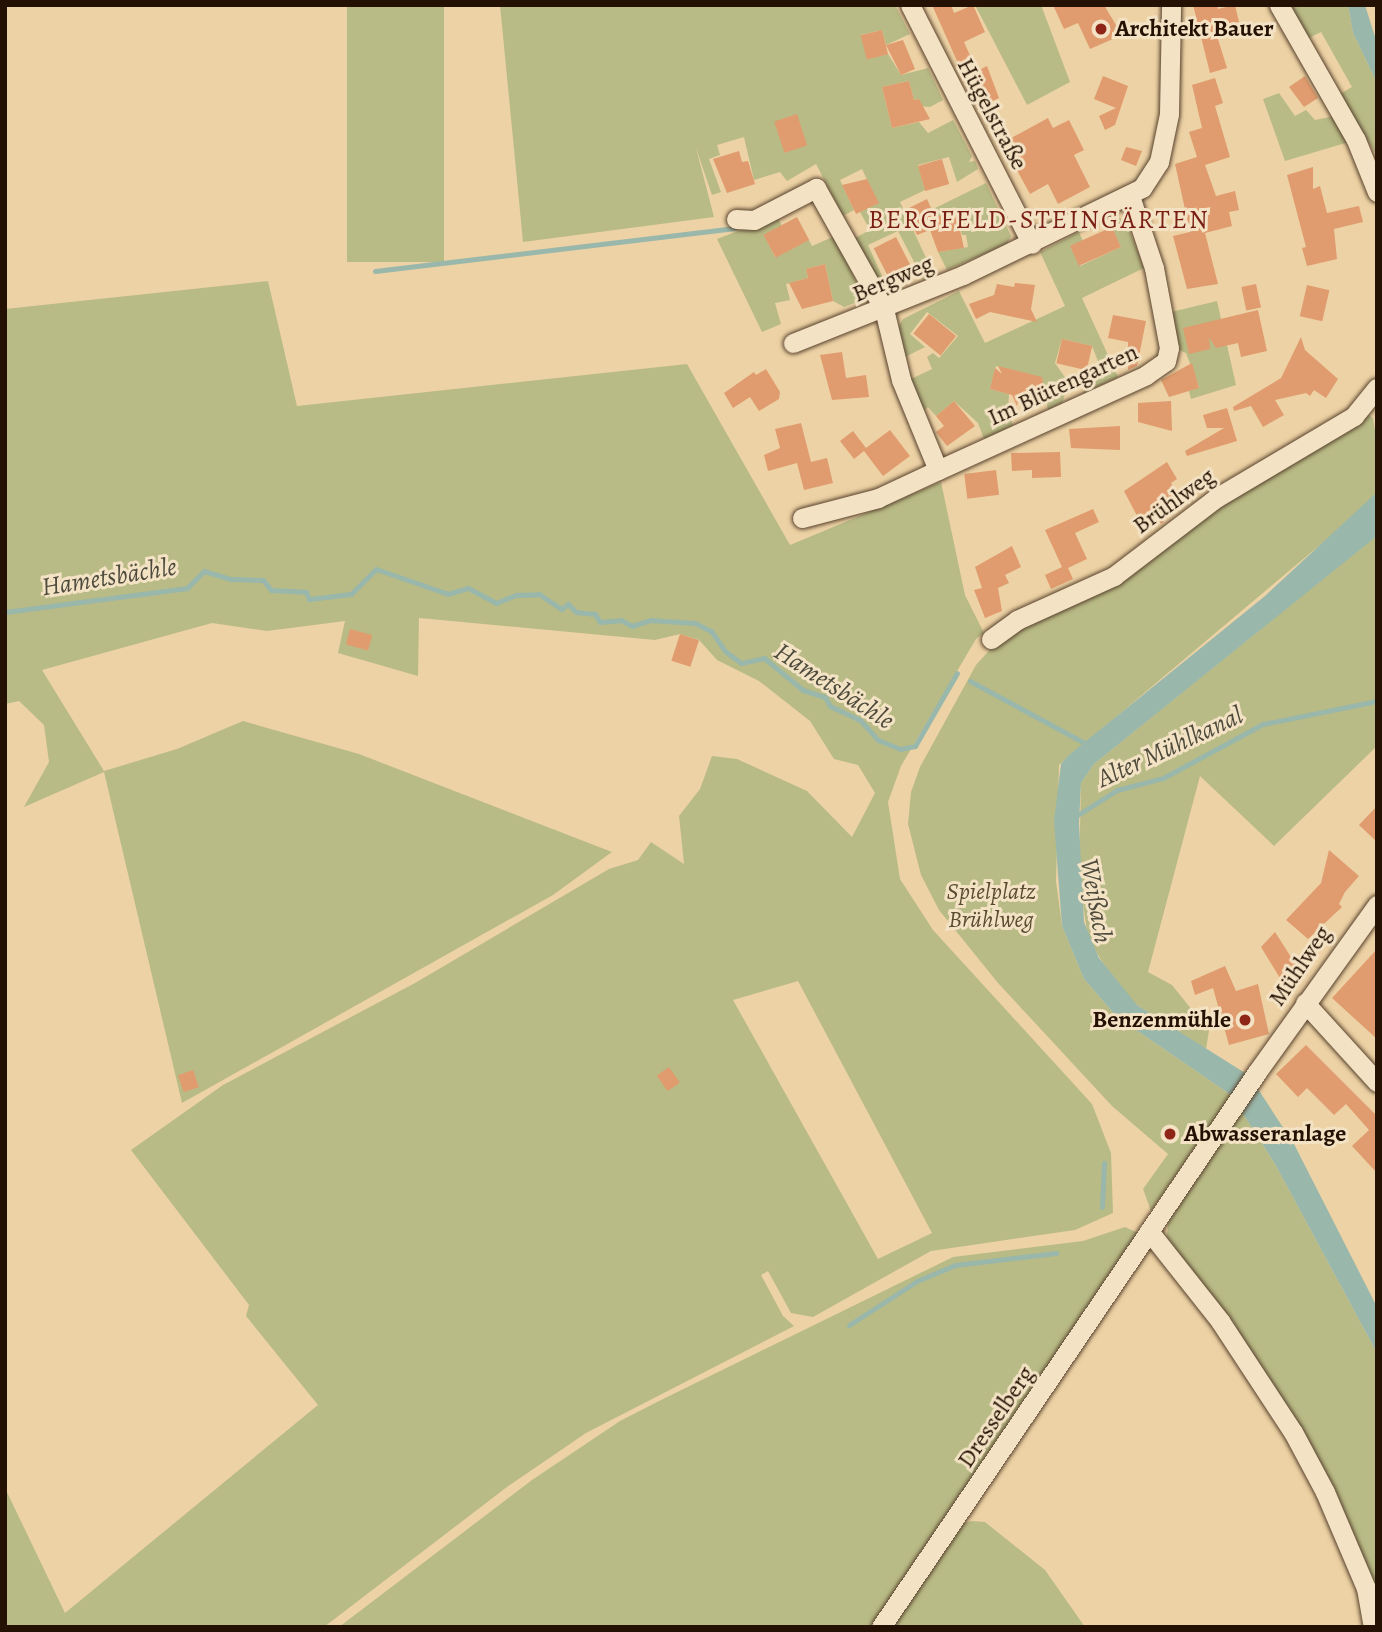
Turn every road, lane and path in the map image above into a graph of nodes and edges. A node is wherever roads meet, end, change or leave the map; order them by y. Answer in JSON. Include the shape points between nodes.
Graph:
{"nodes":[{"id":1,"x":910,"y":5,"type":"edge"},
{"id":2,"x":1171,"y":5,"type":"edge"},
{"id":3,"x":1279,"y":5,"type":"edge"},
{"id":4,"x":1377,"y":192,"type":"edge"},
{"id":5,"x":1130,"y":196,"type":"junction"},
{"id":6,"x":745,"y":219,"type":"dead end"},
{"id":7,"x":1032,"y":244,"type":"junction"},
{"id":8,"x":884,"y":309,"type":"junction"},
{"id":9,"x":793,"y":343,"type":"dead end"},
{"id":10,"x":1377,"y":388,"type":"edge"},
{"id":11,"x":938,"y":470,"type":"junction"},
{"id":12,"x":802,"y":519,"type":"dead end"},
{"id":13,"x":991,"y":639,"type":"dead end"},
{"id":14,"x":1377,"y":905,"type":"edge"},
{"id":15,"x":1305,"y":1003,"type":"junction"},
{"id":16,"x":1377,"y":1082,"type":"edge"},
{"id":17,"x":1149,"y":1231,"type":"junction"},
{"id":18,"x":881,"y":1627,"type":"edge"},
{"id":19,"x":1373,"y":1627,"type":"edge"}],
"edges":[{"from":1,"to":7,"type":"street","name":"Hügelstraße"},
{"from":2,"to":5,"type":"street","name":"Bergweg","via":[[1171,85],[1164,142],[1151,177]]},
{"from":3,"to":4,"type":"street","via":[[1356,140]]},
{"from":5,"to":7,"type":"street","name":"Bergweg"},
{"from":5,"to":11,"type":"street","name":"Im Blütengarten","via":[[1154,268],[1169,348],[1166,361],[1146,376]]},
{"from":6,"to":8,"type":"street","via":[[816,188]]},
{"from":7,"to":8,"type":"street","name":"Bergweg"},
{"from":8,"to":9,"type":"street","name":"Bergweg","via":[[798,337]]},
{"from":8,"to":11,"type":"street","via":[[901,380]]},
{"from":10,"to":13,"type":"street","name":"Brühlweg","via":[[1354,416],[1216,498],[1114,576],[1017,620]]},
{"from":11,"to":12,"type":"street","name":"Im Blütengarten","via":[[878,498]]},
{"from":14,"to":15,"type":"street","name":"Mühlweg"},
{"from":15,"to":16,"type":"street"},
{"from":15,"to":17,"type":"street","name":"Mühlweg"},
{"from":17,"to":18,"type":"street","name":"Dresselberg"},
{"from":17,"to":19,"type":"street","via":[[1220,1321],[1293,1432],[1325,1492],[1366,1588]]}]}
